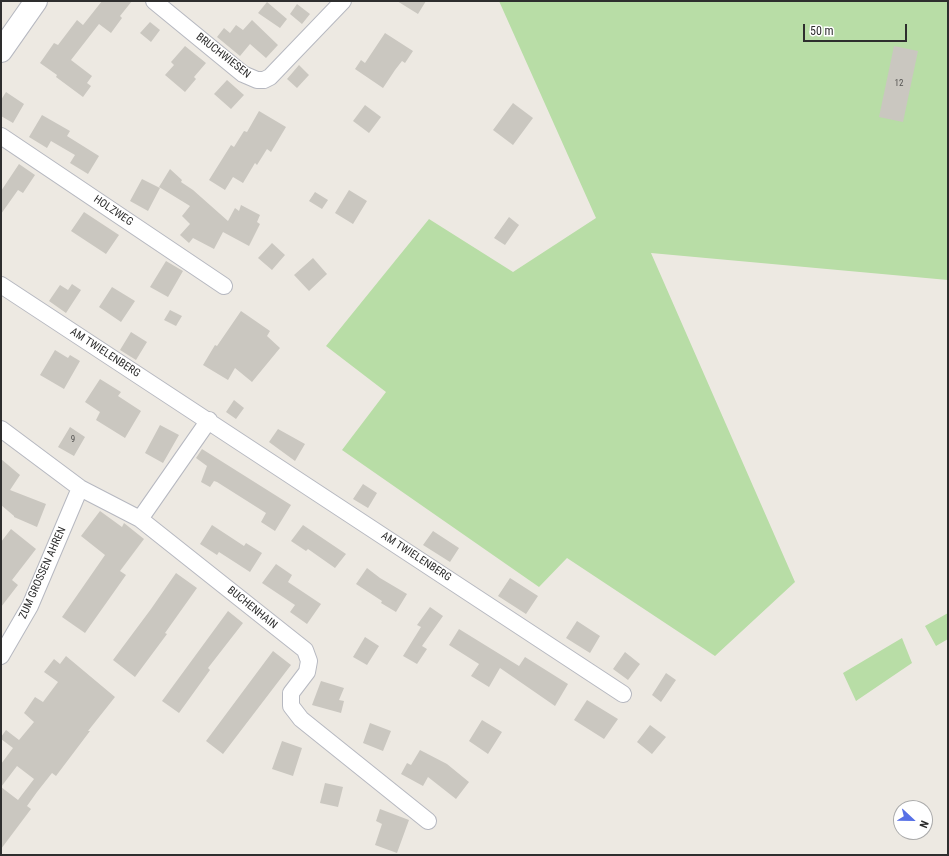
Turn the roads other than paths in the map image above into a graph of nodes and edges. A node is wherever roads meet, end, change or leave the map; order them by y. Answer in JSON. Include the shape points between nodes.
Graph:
{"nodes":[{"id":1,"x":36,"y":1,"type":"edge"},
{"id":2,"x":154,"y":1,"type":"edge"},
{"id":3,"x":343,"y":1,"type":"edge"},
{"id":4,"x":1,"y":51,"type":"edge"},
{"id":5,"x":1,"y":136,"type":"edge"},
{"id":6,"x":1,"y":285,"type":"edge"},
{"id":7,"x":224,"y":286,"type":"dead end"},
{"id":8,"x":209,"y":420,"type":"junction"},
{"id":9,"x":1,"y":429,"type":"edge"},
{"id":10,"x":80,"y":488,"type":"junction"},
{"id":11,"x":140,"y":519,"type":"junction"},
{"id":12,"x":1,"y":656,"type":"edge"},
{"id":13,"x":623,"y":694,"type":"dead end"},
{"id":14,"x":428,"y":821,"type":"dead end"}],
"edges":[{"from":1,"to":4,"type":"main road"},
{"from":2,"to":3,"type":"street","name":"BRUCHWIESEN","via":[[243,74],[257,80],[270,77]]},
{"from":5,"to":7,"type":"street","name":"HOLZWEG"},
{"from":6,"to":8,"type":"street","name":"AM TWIELENBERG"},
{"from":8,"to":11,"type":"street"},
{"from":8,"to":13,"type":"street","name":"AM TWIELENBERG"},
{"from":9,"to":10,"type":"street","name":"BUCHENHAIN"},
{"from":10,"to":11,"type":"street","name":"BUCHENHAIN"},
{"from":10,"to":12,"type":"street","name":"ZUM GROSSEN AHREN","via":[[30,606]]},
{"from":11,"to":14,"type":"street","name":"BUCHENHAIN","via":[[304,650],[309,661],[307,672],[291,693],[291,706],[301,719]]}]}
